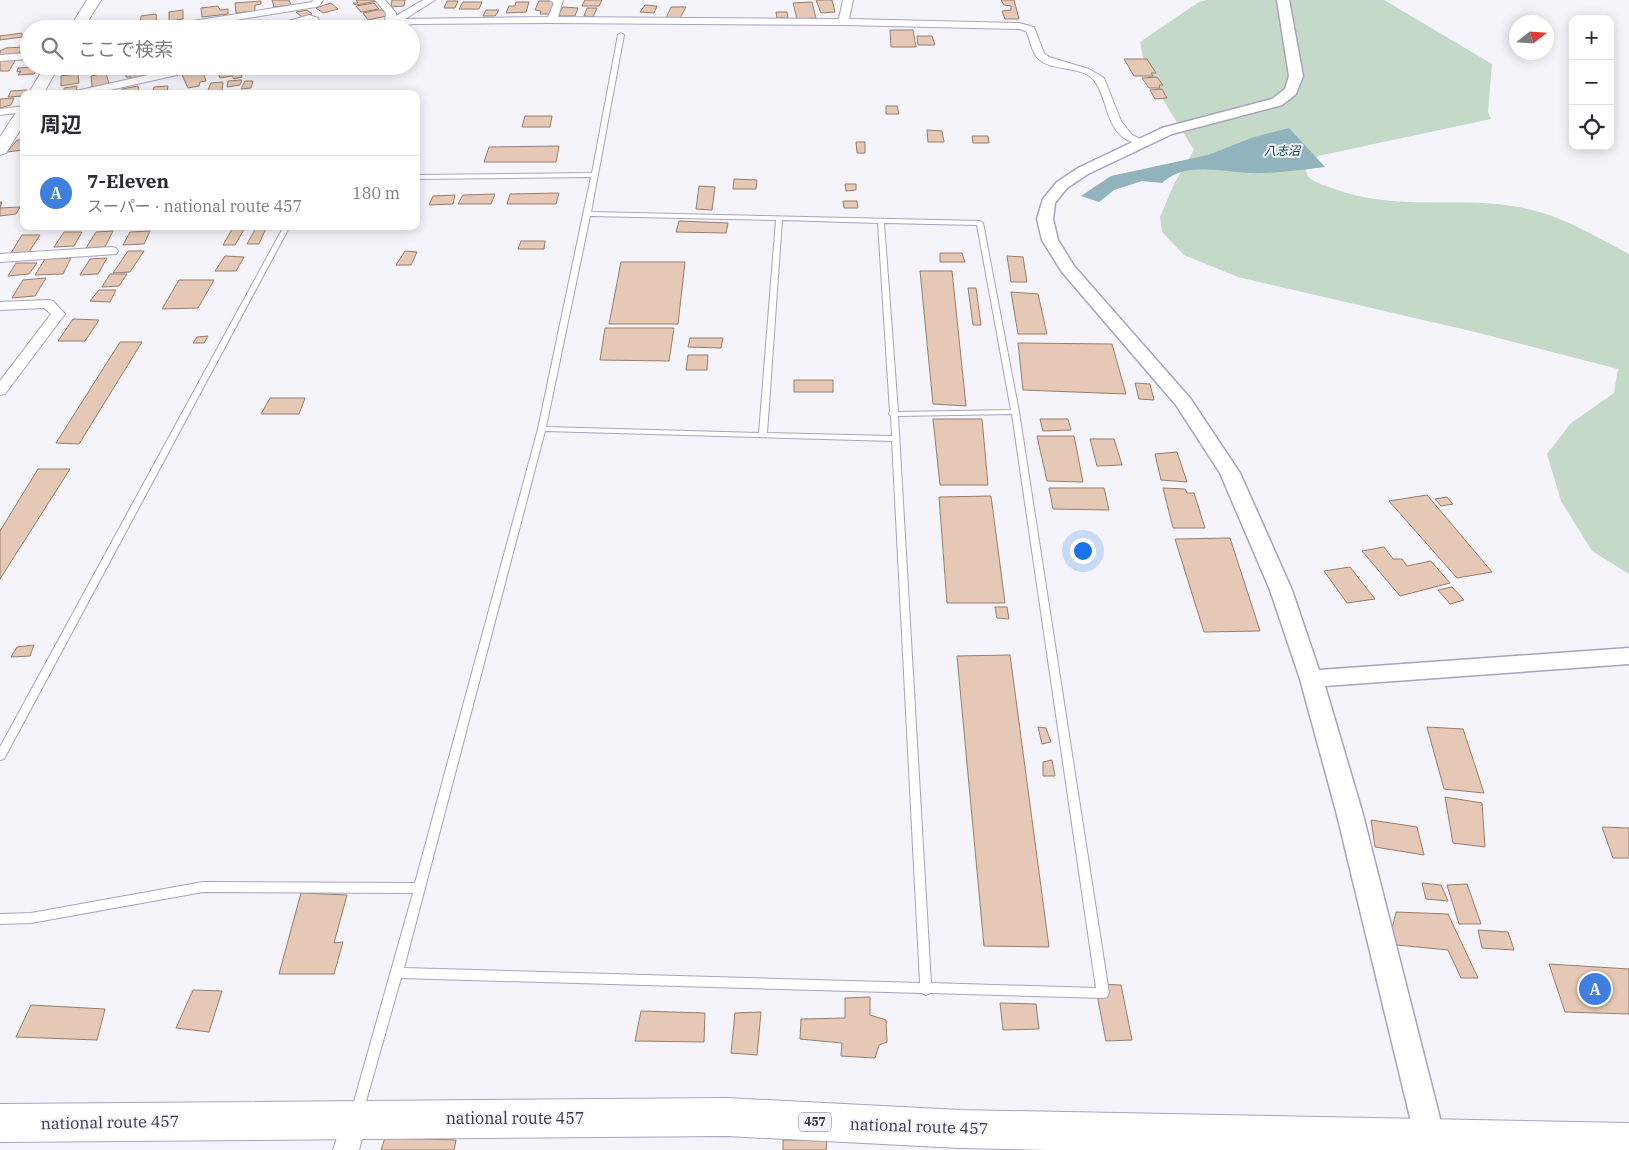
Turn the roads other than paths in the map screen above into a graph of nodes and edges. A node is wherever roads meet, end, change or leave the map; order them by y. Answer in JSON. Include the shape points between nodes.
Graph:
{"nodes":[{"id":1,"x":94,"y":0,"type":"edge"},
{"id":2,"x":318,"y":0,"type":"edge"},
{"id":3,"x":380,"y":0,"type":"edge"},
{"id":4,"x":430,"y":0,"type":"edge"},
{"id":5,"x":554,"y":0,"type":"edge"},
{"id":6,"x":848,"y":0,"type":"edge"},
{"id":7,"x":1282,"y":0,"type":"edge"},
{"id":8,"x":82,"y":20,"type":"edge"},
{"id":9,"x":208,"y":20,"type":"edge"},
{"id":10,"x":301,"y":20,"type":"edge"},
{"id":11,"x":314,"y":20,"type":"edge"},
{"id":12,"x":390,"y":20,"type":"edge"},
{"id":13,"x":395,"y":20,"type":"edge"},
{"id":14,"x":552,"y":21,"type":"junction"},
{"id":15,"x":843,"y":22,"type":"junction"},
{"id":16,"x":420,"y":23,"type":"edge"},
{"id":17,"x":621,"y":35,"type":"dead end"},
{"id":18,"x":20,"y":57,"type":"edge"},
{"id":19,"x":0,"y":58,"type":"edge"},
{"id":20,"x":47,"y":75,"type":"edge"},
{"id":21,"x":154,"y":75,"type":"edge"},
{"id":22,"x":37,"y":90,"type":"edge"},
{"id":23,"x":92,"y":90,"type":"edge"},
{"id":24,"x":20,"y":110,"type":"edge"},
{"id":25,"x":0,"y":112,"type":"edge"},
{"id":26,"x":20,"y":117,"type":"edge"},
{"id":27,"x":1141,"y":142,"type":"junction"},
{"id":28,"x":1,"y":148,"type":"edge"},
{"id":29,"x":593,"y":176,"type":"junction"},
{"id":30,"x":420,"y":177,"type":"edge"},
{"id":31,"x":587,"y":214,"type":"junction"},
{"id":32,"x":779,"y":219,"type":"junction"},
{"id":33,"x":882,"y":220,"type":"junction"},
{"id":34,"x":284,"y":230,"type":"edge"},
{"id":35,"x":111,"y":251,"type":"dead end"},
{"id":36,"x":0,"y":258,"type":"edge"},
{"id":37,"x":0,"y":306,"type":"edge"},
{"id":38,"x":0,"y":391,"type":"edge"},
{"id":39,"x":1015,"y":412,"type":"junction"},
{"id":40,"x":893,"y":414,"type":"junction"},
{"id":41,"x":542,"y":428,"type":"junction"},
{"id":42,"x":763,"y":436,"type":"junction"},
{"id":43,"x":896,"y":439,"type":"junction"},
{"id":44,"x":1629,"y":656,"type":"edge"},
{"id":45,"x":1311,"y":679,"type":"junction"},
{"id":46,"x":0,"y":756,"type":"edge"},
{"id":47,"x":419,"y":888,"type":"junction"},
{"id":48,"x":0,"y":919,"type":"edge"},
{"id":49,"x":397,"y":973,"type":"junction"},
{"id":50,"x":926,"y":990,"type":"junction"},
{"id":51,"x":0,"y":1123,"type":"edge"},
{"id":52,"x":350,"y":1134,"type":"edge"},
{"id":53,"x":962,"y":1139,"type":"edge"},
{"id":54,"x":1629,"y":1142,"type":"edge"},
{"id":55,"x":1432,"y":1144,"type":"edge"}],
"edges":[{"from":1,"to":8,"type":"main road"},
{"from":2,"to":9,"type":"street","via":[[316,4],[295,8]]},
{"from":3,"to":12,"type":"street","via":[[391,13]]},
{"from":4,"to":13,"type":"street"},
{"from":5,"to":14,"type":"street","via":[[559,0]]},
{"from":6,"to":15,"type":"street"},
{"from":7,"to":27,"type":"street","via":[[1296,76],[1291,91],[1277,102],[1168,131]]},
{"from":10,"to":11,"type":"street"},
{"from":14,"to":15,"type":"street"},
{"from":14,"to":16,"type":"street"},
{"from":15,"to":27,"type":"street","via":[[1025,27],[1032,33],[1042,56],[1049,61],[1095,75],[1100,80],[1116,122],[1128,137]]},
{"from":17,"to":29,"type":"lane"},
{"from":18,"to":19,"type":"street"},
{"from":20,"to":22,"type":"main road"},
{"from":21,"to":23,"type":"street"},
{"from":24,"to":25,"type":"street"},
{"from":26,"to":28,"type":"main road"},
{"from":27,"to":45,"type":"street","via":[[1062,185],[1048,202],[1045,220],[1050,240],[1074,276],[1183,402],[1230,473],[1281,590]]},
{"from":29,"to":30,"type":"lane"},
{"from":29,"to":31,"type":"lane"},
{"from":31,"to":32,"type":"lane"},
{"from":31,"to":41,"type":"lane"},
{"from":32,"to":33,"type":"lane"},
{"from":32,"to":42,"type":"lane"},
{"from":33,"to":39,"type":"lane","via":[[980,223]]},
{"from":33,"to":40,"type":"lane"},
{"from":34,"to":46,"type":"lane"},
{"from":35,"to":36,"type":"street"},
{"from":37,"to":38,"type":"street","via":[[48,304],[58,314]]},
{"from":39,"to":40,"type":"lane"},
{"from":39,"to":50,"type":"lane","via":[[1103,994]]},
{"from":40,"to":43,"type":"lane"},
{"from":41,"to":42,"type":"lane"},
{"from":41,"to":47,"type":"lane"},
{"from":42,"to":43,"type":"lane"},
{"from":43,"to":50,"type":"lane"},
{"from":44,"to":45,"type":"street"},
{"from":45,"to":55,"type":"street","via":[[1349,810]]},
{"from":47,"to":48,"type":"lane","via":[[203,887],[31,918]]},
{"from":47,"to":49,"type":"lane"},
{"from":49,"to":50,"type":"lane"},
{"from":49,"to":52,"type":"lane"},
{"from":51,"to":52,"type":"highway","name":"national route 457","number":"457"},
{"from":52,"to":53,"type":"highway","name":"national route 457","number":"457","via":[[727,1117]]},
{"from":53,"to":55,"type":"highway","name":"national route 457","number":"457"},
{"from":54,"to":55,"type":"highway","name":"national route 457","number":"457"}]}
